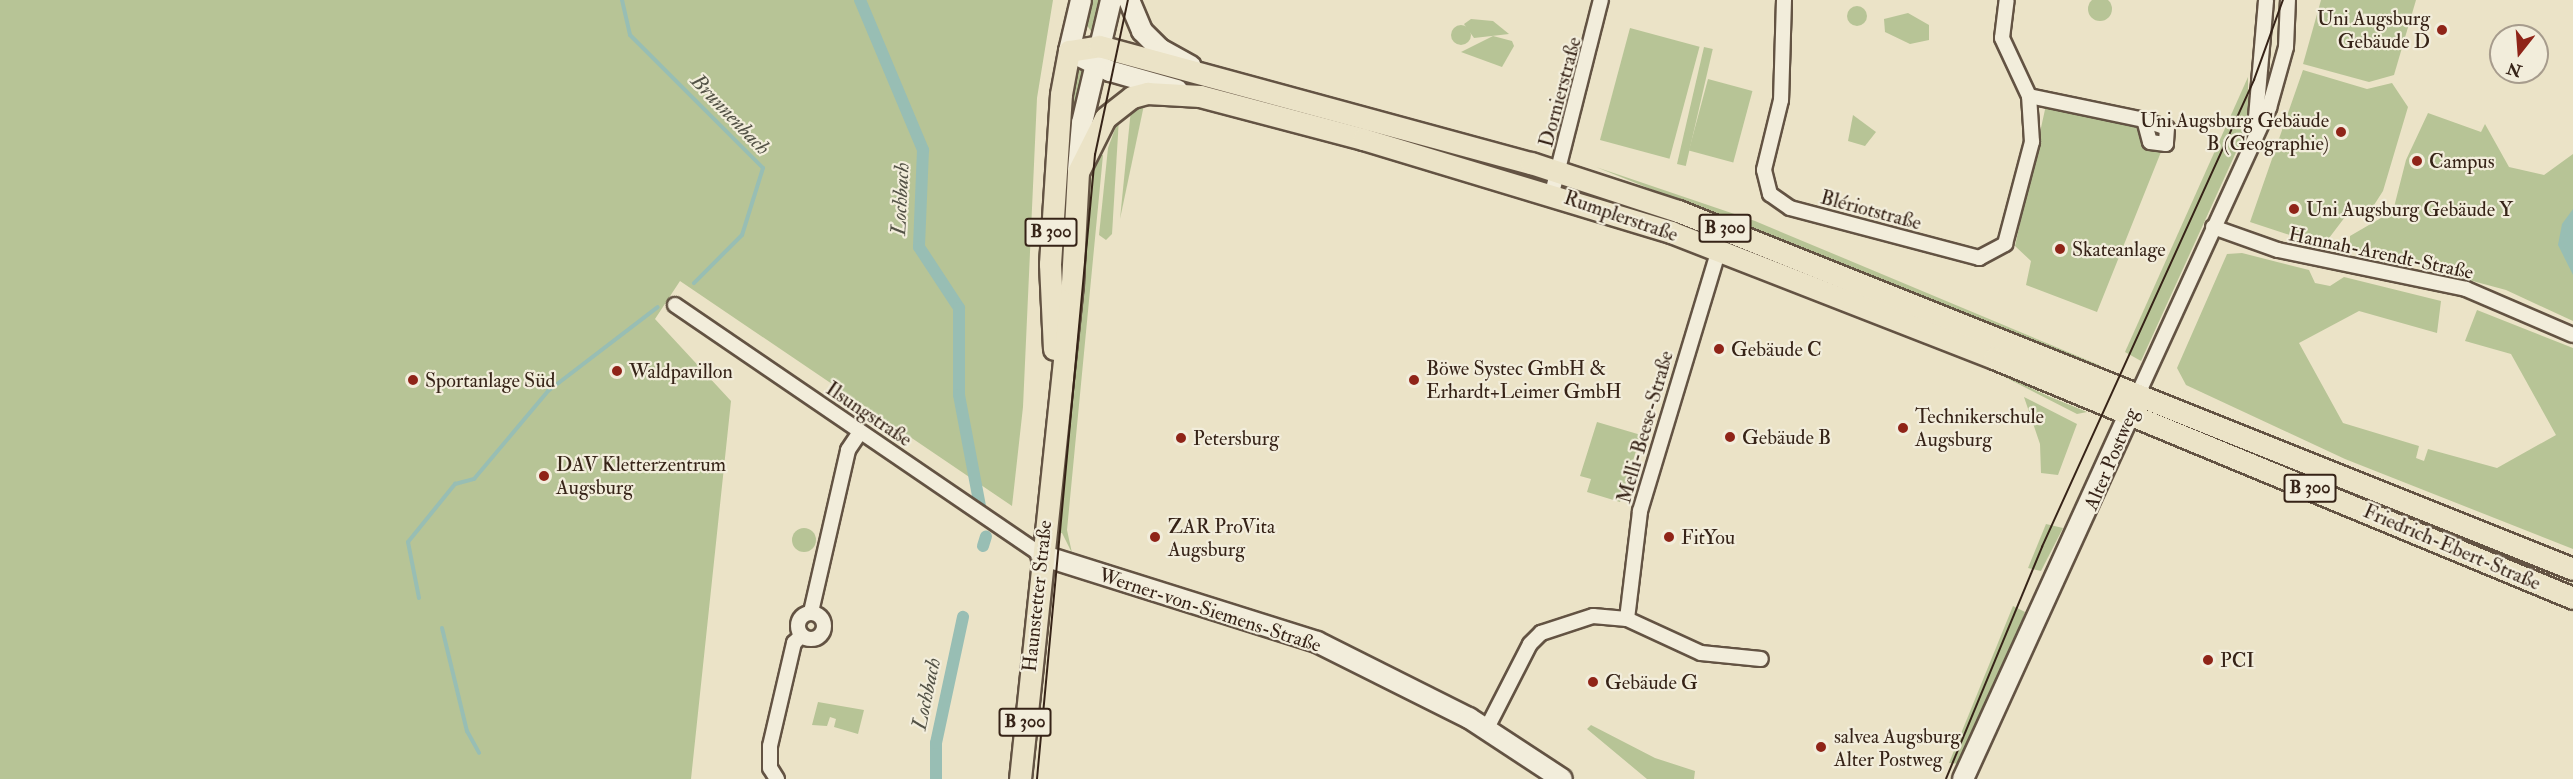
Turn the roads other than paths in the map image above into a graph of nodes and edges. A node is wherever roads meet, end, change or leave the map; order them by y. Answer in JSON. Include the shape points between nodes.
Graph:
{"nodes":[{"id":1,"x":1081,"y":0,"type":"edge"},
{"id":2,"x":1112,"y":0,"type":"edge"},
{"id":3,"x":1129,"y":0,"type":"edge"},
{"id":4,"x":1601,"y":0,"type":"edge"},
{"id":5,"x":1784,"y":0,"type":"edge"},
{"id":6,"x":2007,"y":0,"type":"edge"},
{"id":7,"x":2266,"y":0,"type":"edge"},
{"id":8,"x":2288,"y":0,"type":"edge"},
{"id":9,"x":1069,"y":51,"type":"junction"},
{"id":10,"x":1096,"y":56,"type":"junction"},
{"id":11,"x":1217,"y":80,"type":"junction"},
{"id":12,"x":1200,"y":96,"type":"junction"},
{"id":13,"x":2029,"y":96,"type":"junction"},
{"id":14,"x":2144,"y":120,"type":"dead end"},
{"id":15,"x":2254,"y":138,"type":"junction"},
{"id":16,"x":1078,"y":172,"type":"junction"},
{"id":17,"x":1559,"y":172,"type":"junction"},
{"id":18,"x":1552,"y":193,"type":"junction"},
{"id":19,"x":2213,"y":227,"type":"junction"},
{"id":20,"x":1719,"y":250,"type":"junction"},
{"id":21,"x":675,"y":305,"type":"dead end"},
{"id":22,"x":2573,"y":334,"type":"edge"},
{"id":23,"x":2138,"y":394,"type":"junction"},
{"id":24,"x":1057,"y":413,"type":"junction"},
{"id":25,"x":2131,"y":414,"type":"junction"},
{"id":26,"x":860,"y":432,"type":"junction"},
{"id":27,"x":1041,"y":555,"type":"junction"},
{"id":28,"x":2489,"y":562,"type":"junction"},
{"id":29,"x":2573,"y":569,"type":"edge"},
{"id":30,"x":2573,"y":584,"type":"edge"},
{"id":31,"x":2573,"y":598,"type":"edge"},
{"id":32,"x":811,"y":612,"type":"junction"},
{"id":33,"x":1627,"y":619,"type":"junction"},
{"id":34,"x":802,"y":635,"type":"junction"},
{"id":35,"x":1761,"y":659,"type":"dead end"},
{"id":36,"x":1487,"y":728,"type":"junction"},
{"id":37,"x":777,"y":779,"type":"edge"},
{"id":38,"x":1020,"y":779,"type":"edge"},
{"id":39,"x":1562,"y":779,"type":"edge"},
{"id":40,"x":1963,"y":779,"type":"edge"}],
"edges":[{"from":1,"to":9,"type":"street","name":"Haunstetter Straße"},
{"from":2,"to":10,"type":"street","name":"Haunstetter Straße"},
{"from":3,"to":11,"type":"street","name":"Rumplerstraße","via":[[1142,31],[1160,49]]},
{"from":4,"to":17,"type":"street","name":"Dornierstraße"},
{"from":5,"to":13,"type":"street","name":"Blériotstraße","via":[[1781,100],[1764,170],[1770,194],[1790,208],[1990,256],[2007,238],[2032,142]]},
{"from":6,"to":13,"type":"street","name":"Blériotstraße","via":[[2002,38]]},
{"from":7,"to":15,"type":"street","name":"Alter Postweg"},
{"from":8,"to":15,"type":"street","name":"Alter Postweg","via":[[2283,61]]},
{"from":9,"to":10,"type":"main road","name":"Rumplerstraße","number":"B 300"},
{"from":9,"to":24,"type":"main road","name":"Haunstetter Straße","number":"B 300","via":[[1056,136],[1050,264]]},
{"from":10,"to":11,"type":"main road","name":"Rumplerstraße","number":"B 300"},
{"from":10,"to":12,"type":"street","name":"Rumplerstraße"},
{"from":10,"to":16,"type":"street","name":"Haunstetter Straße"},
{"from":11,"to":17,"type":"main road","name":"Rumplerstraße","number":"B 300"},
{"from":12,"to":16,"type":"main road","name":"Rumplerstraße","number":"B 300","via":[[1132,97],[1104,118]]},
{"from":12,"to":18,"type":"main road","name":"Rumplerstraße","number":"B 300"},
{"from":13,"to":14,"type":"street"},
{"from":15,"to":19,"type":"street","name":"Alter Postweg"},
{"from":16,"to":24,"type":"main road","name":"Haunstetter Straße","number":"B 300"},
{"from":17,"to":18,"type":"street","name":"Dornierstraße"},
{"from":17,"to":23,"type":"main road","name":"Rumplerstraße","number":"B 300","via":[[1769,244]]},
{"from":18,"to":20,"type":"main road","name":"Rumplerstraße","number":"B 300"},
{"from":19,"to":22,"type":"street","name":"Hannah-Arendt-Straße","via":[[2278,250],[2466,289]]},
{"from":19,"to":23,"type":"street","name":"Alter Postweg"},
{"from":20,"to":25,"type":"main road","name":"Rumplerstraße","number":"B 300"},
{"from":20,"to":33,"type":"street","name":"Melli-Beese-Straße","via":[[1640,511]]},
{"from":21,"to":26,"type":"street","name":"Ilsungstraße"},
{"from":23,"to":25,"type":"street","name":"Alter Postweg"},
{"from":23,"to":29,"type":"main road","name":"Friedrich-Ebert-Straße","number":"B 300"},
{"from":24,"to":27,"type":"main road","name":"Haunstetter Straße","number":"B 300"},
{"from":25,"to":28,"type":"main road","name":"Friedrich-Ebert-Straße","number":"B 300"},
{"from":25,"to":40,"type":"street","name":"Alter Postweg"},
{"from":26,"to":27,"type":"street","name":"Ilsungstraße"},
{"from":26,"to":32,"type":"street","via":[[848,450]]},
{"from":27,"to":36,"type":"street","name":"Werner-von-Siemens-Straße","via":[[1317,642]]},
{"from":27,"to":38,"type":"main road","name":"Haunstetter Straße","number":"B 300"},
{"from":28,"to":30,"type":"main road"},
{"from":28,"to":31,"type":"main road","name":"Friedrich-Ebert-Straße","number":"B 300"},
{"from":32,"to":34,"type":"street","via":[[800,618]]},
{"from":32,"to":34,"type":"street","via":[[822,618],[823,631],[812,639]]},
{"from":33,"to":35,"type":"street","via":[[1693,651]]},
{"from":33,"to":36,"type":"street","via":[[1593,616],[1541,633],[1530,644]]},
{"from":34,"to":37,"type":"street","via":[[794,643],[770,746],[768,760]]},
{"from":36,"to":39,"type":"street","name":"Werner-von-Siemens-Straße"}]}
